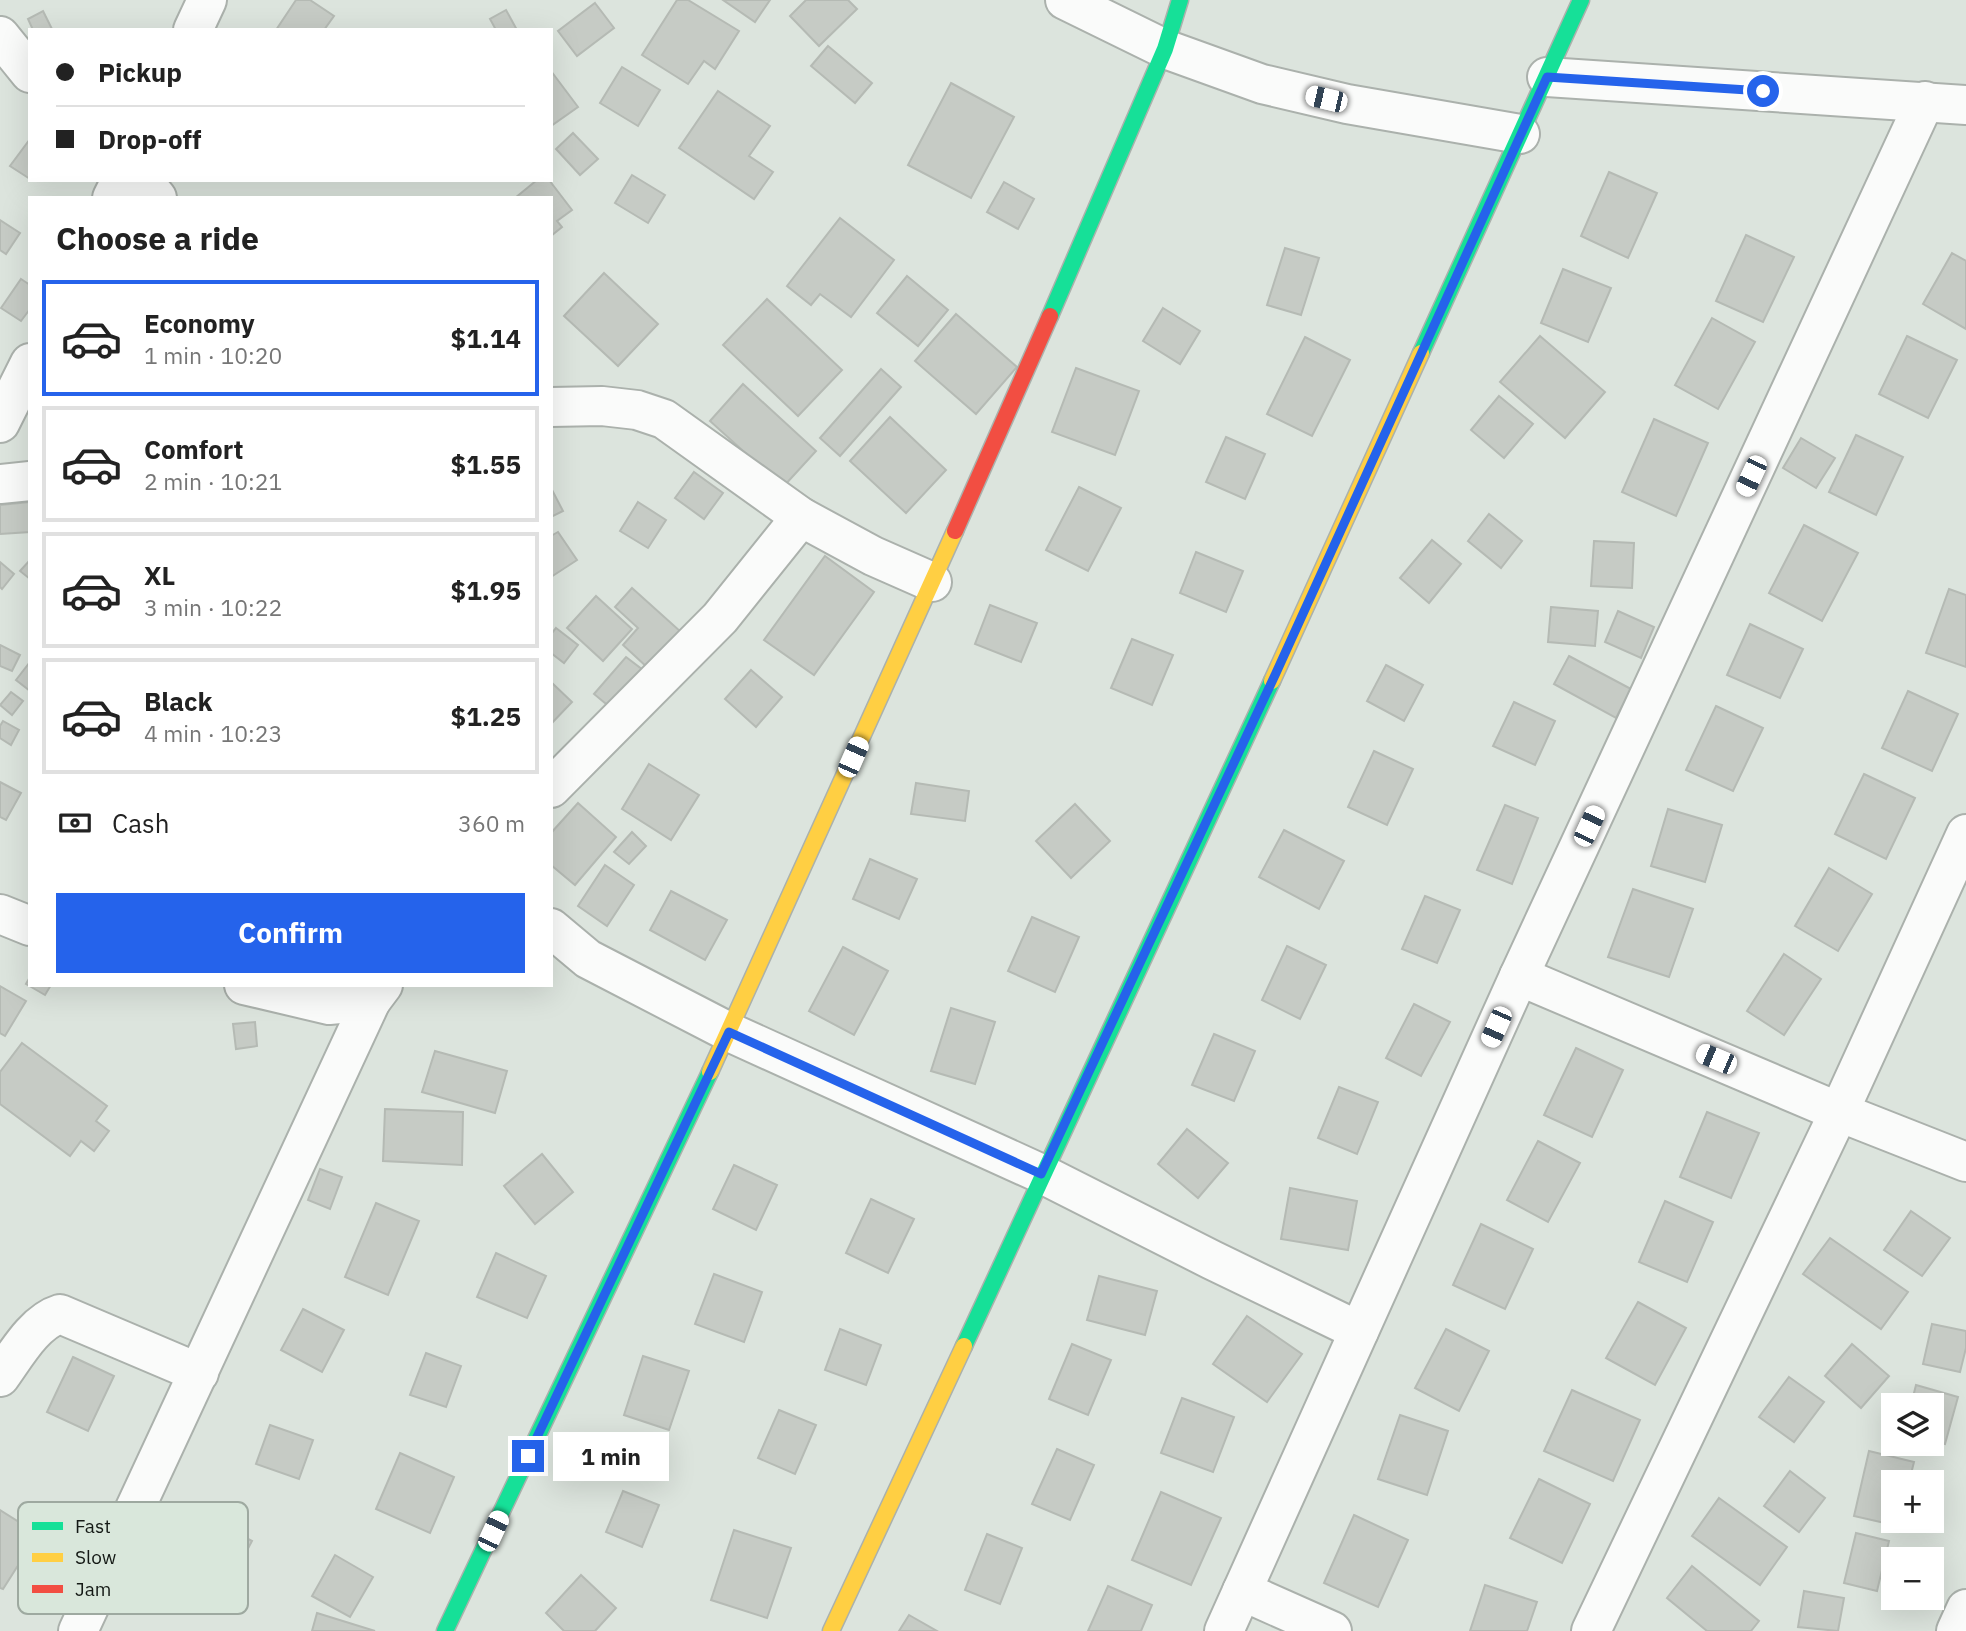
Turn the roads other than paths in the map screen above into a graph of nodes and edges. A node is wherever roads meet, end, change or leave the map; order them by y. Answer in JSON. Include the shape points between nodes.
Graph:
{"nodes":[{"id":1,"x":207,"y":0,"type":"edge"},
{"id":2,"x":1065,"y":0,"type":"edge"},
{"id":3,"x":1180,"y":0,"type":"edge"},
{"id":4,"x":1581,"y":0,"type":"edge"},
{"id":5,"x":194,"y":28,"type":"edge"},
{"id":6,"x":0,"y":36,"type":"edge"},
{"id":7,"x":1164,"y":49,"type":"junction"},
{"id":8,"x":18,"y":69,"type":"edge"},
{"id":9,"x":1547,"y":77,"type":"junction"},
{"id":10,"x":1925,"y":101,"type":"junction"},
{"id":11,"x":1966,"y":106,"type":"edge"},
{"id":12,"x":1520,"y":134,"type":"junction"},
{"id":13,"x":144,"y":182,"type":"edge"},
{"id":14,"x":155,"y":196,"type":"edge"},
{"id":15,"x":28,"y":367,"type":"edge"},
{"id":16,"x":553,"y":407,"type":"edge"},
{"id":17,"x":0,"y":423,"type":"edge"},
{"id":18,"x":28,"y":481,"type":"edge"},
{"id":19,"x":0,"y":484,"type":"edge"},
{"id":20,"x":802,"y":517,"type":"junction"},
{"id":21,"x":932,"y":582,"type":"junction"},
{"id":22,"x":553,"y":786,"type":"edge"},
{"id":23,"x":1966,"y":834,"type":"edge"},
{"id":24,"x":0,"y":914,"type":"edge"},
{"id":25,"x":28,"y":925,"type":"edge"},
{"id":26,"x":553,"y":931,"type":"edge"},
{"id":27,"x":570,"y":961,"type":"edge"},
{"id":28,"x":1519,"y":976,"type":"junction"},
{"id":29,"x":252,"y":987,"type":"edge"},
{"id":30,"x":377,"y":993,"type":"edge"},
{"id":31,"x":729,"y":1032,"type":"junction"},
{"id":32,"x":1839,"y":1112,"type":"junction"},
{"id":33,"x":1966,"y":1162,"type":"edge"},
{"id":34,"x":1041,"y":1174,"type":"junction"},
{"id":35,"x":1359,"y":1331,"type":"junction"},
{"id":36,"x":199,"y":1373,"type":"junction"},
{"id":37,"x":0,"y":1377,"type":"edge"},
{"id":38,"x":138,"y":1502,"type":"edge"},
{"id":39,"x":1242,"y":1591,"type":"junction"},
{"id":40,"x":1966,"y":1609,"type":"edge"},
{"id":41,"x":86,"y":1614,"type":"edge"},
{"id":42,"x":78,"y":1631,"type":"edge"},
{"id":43,"x":445,"y":1631,"type":"edge"},
{"id":44,"x":831,"y":1631,"type":"edge"},
{"id":45,"x":1224,"y":1631,"type":"edge"},
{"id":46,"x":1332,"y":1631,"type":"edge"},
{"id":47,"x":1591,"y":1631,"type":"edge"},
{"id":48,"x":1956,"y":1631,"type":"edge"}],
"edges":[{"from":1,"to":5,"type":"street"},
{"from":2,"to":7,"type":"street"},
{"from":3,"to":7,"type":"street"},
{"from":4,"to":9,"type":"street"},
{"from":6,"to":8,"type":"street"},
{"from":7,"to":12,"type":"street","via":[[1262,84]]},
{"from":7,"to":21,"type":"street"},
{"from":9,"to":10,"type":"street"},
{"from":9,"to":12,"type":"street"},
{"from":10,"to":11,"type":"street"},
{"from":10,"to":28,"type":"street"},
{"from":12,"to":34,"type":"street"},
{"from":13,"to":14,"type":"street"},
{"from":15,"to":17,"type":"street"},
{"from":16,"to":20,"type":"street","via":[[602,406],[664,419]]},
{"from":18,"to":19,"type":"street"},
{"from":20,"to":21,"type":"street"},
{"from":20,"to":22,"type":"street","via":[[720,618]]},
{"from":21,"to":31,"type":"street"},
{"from":23,"to":32,"type":"street"},
{"from":24,"to":25,"type":"street"},
{"from":26,"to":27,"type":"street"},
{"from":27,"to":31,"type":"street"},
{"from":28,"to":32,"type":"street"},
{"from":28,"to":35,"type":"street"},
{"from":29,"to":30,"type":"street","via":[[329,1005]]},
{"from":30,"to":36,"type":"street"},
{"from":31,"to":34,"type":"street"},
{"from":31,"to":43,"type":"street"},
{"from":32,"to":33,"type":"street"},
{"from":32,"to":47,"type":"street"},
{"from":34,"to":35,"type":"street"},
{"from":34,"to":44,"type":"street"},
{"from":35,"to":39,"type":"street"},
{"from":36,"to":37,"type":"street","via":[[60,1314],[48,1317]]},
{"from":36,"to":38,"type":"street"},
{"from":39,"to":45,"type":"street"},
{"from":39,"to":46,"type":"street"},
{"from":40,"to":48,"type":"street"},
{"from":41,"to":42,"type":"street"}]}
